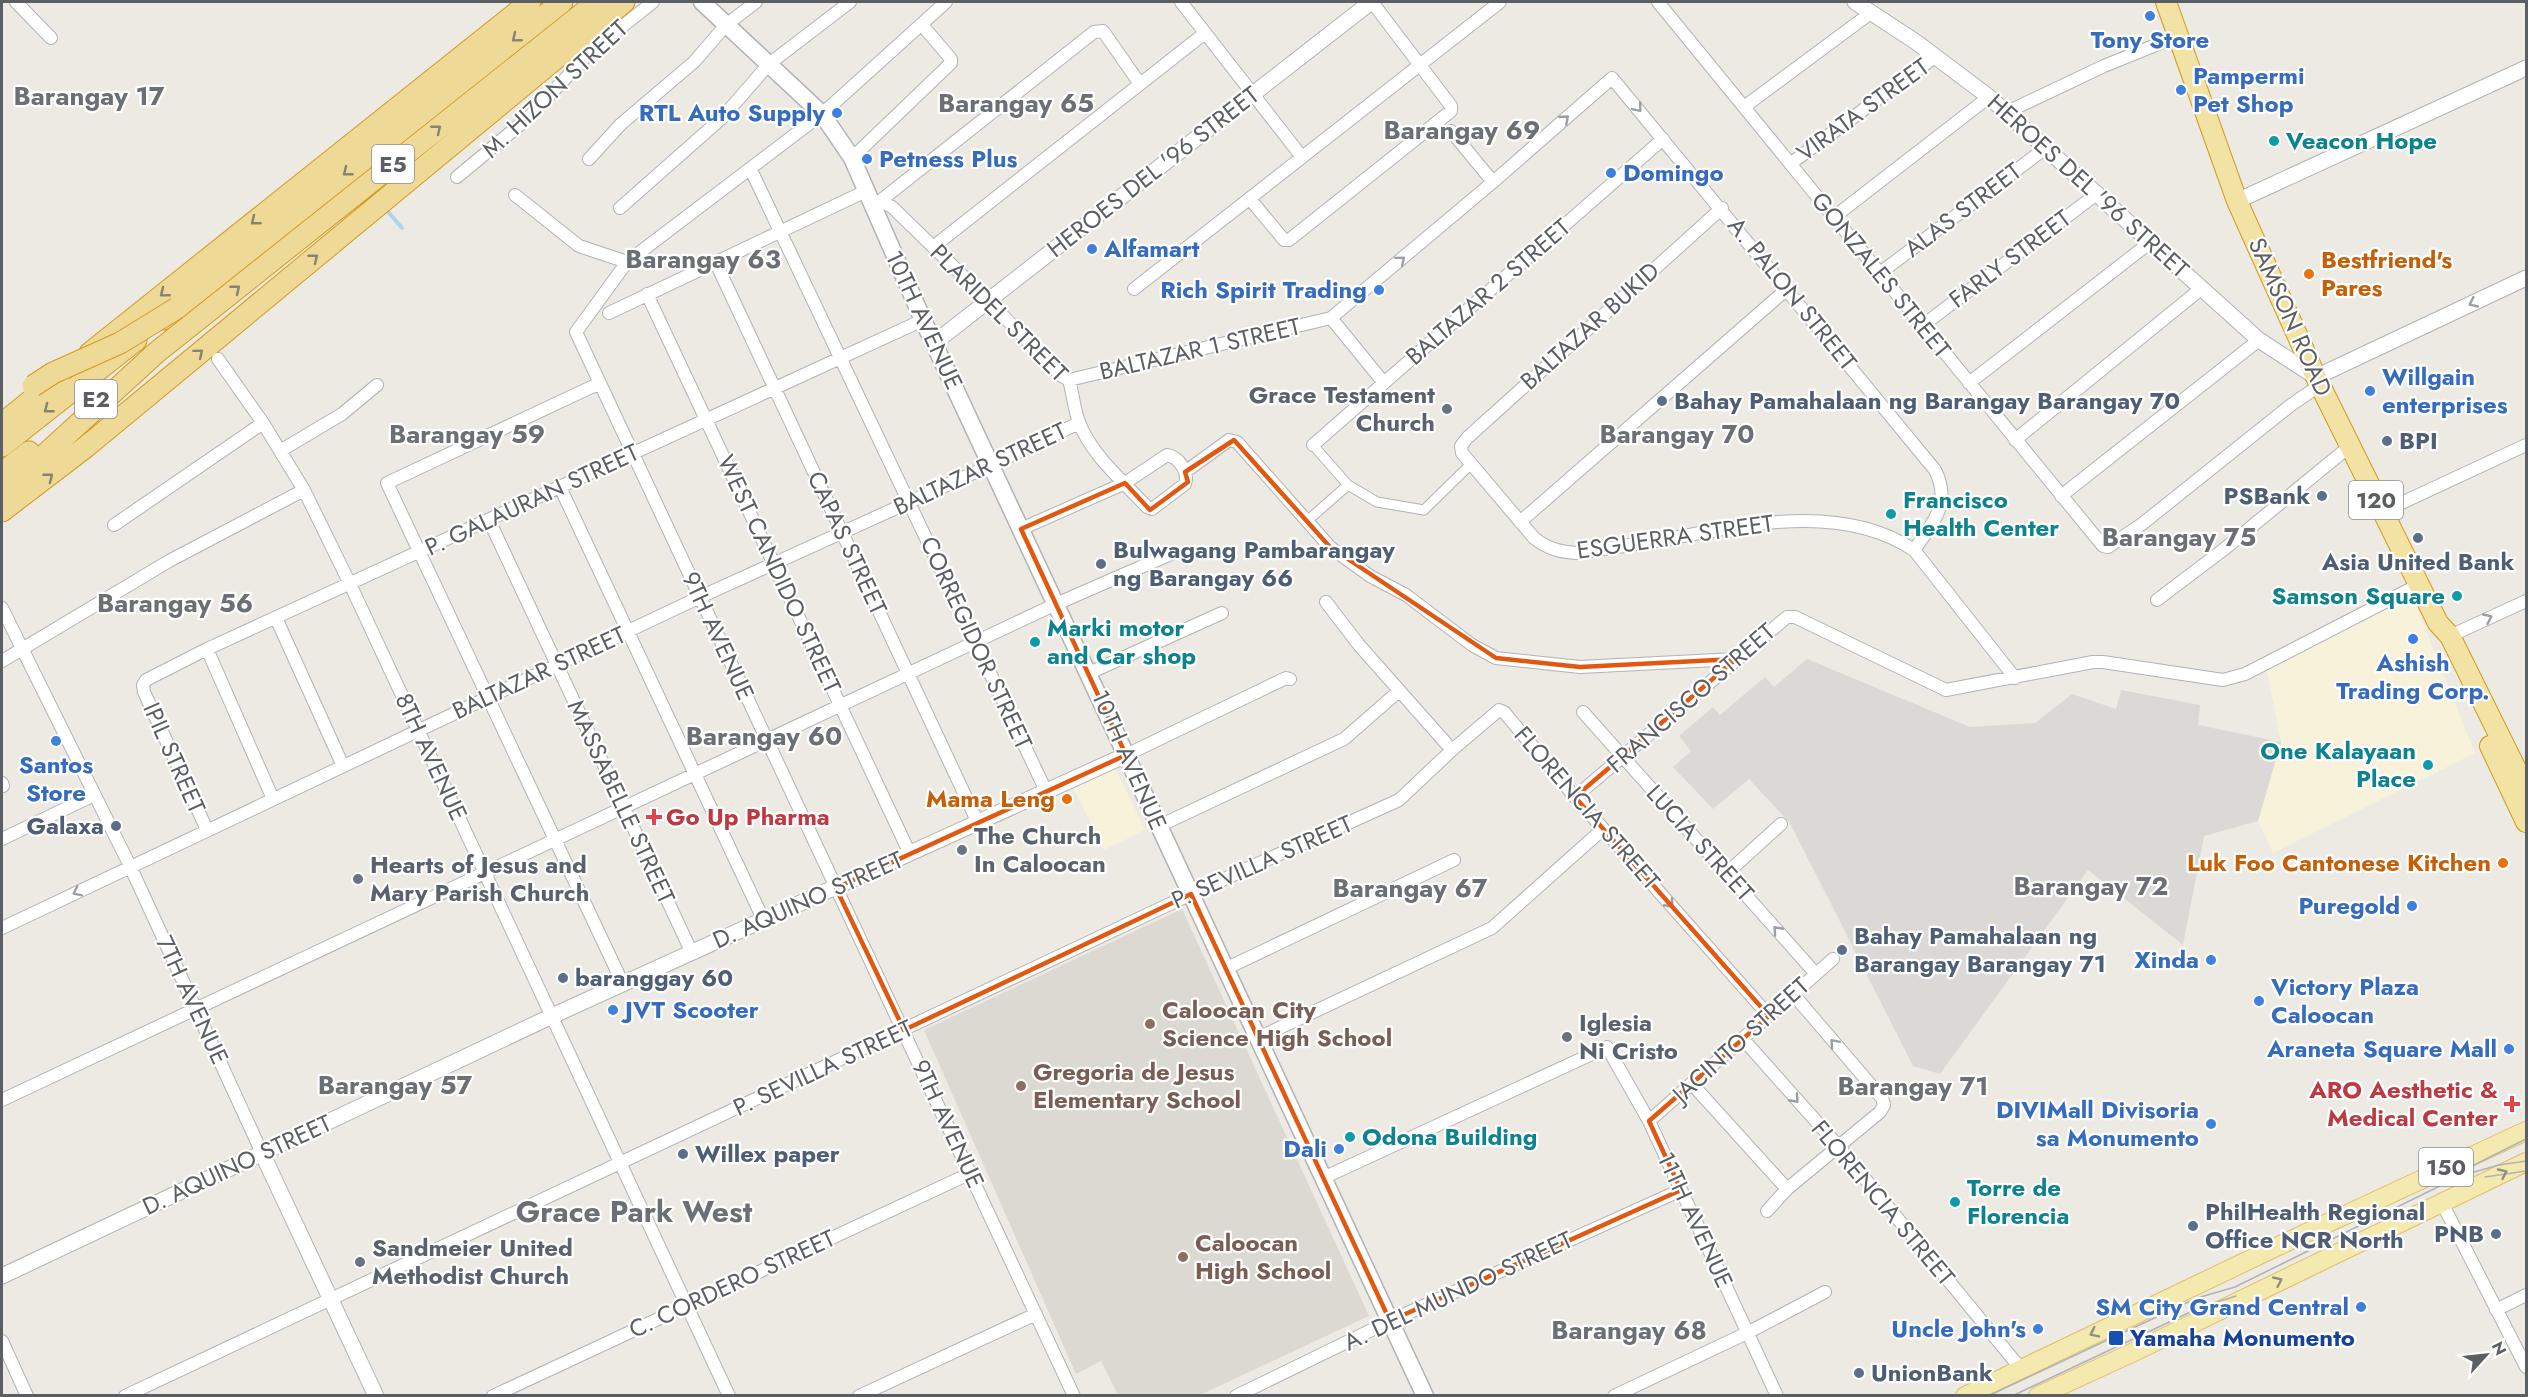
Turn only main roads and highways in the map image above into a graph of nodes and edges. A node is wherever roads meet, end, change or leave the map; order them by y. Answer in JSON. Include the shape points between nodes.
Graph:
{"nodes":[{"id":1,"x":530,"y":2,"type":"edge"},
{"id":2,"x":562,"y":2,"type":"edge"},
{"id":3,"x":597,"y":2,"type":"edge"},
{"id":4,"x":624,"y":2,"type":"edge"},
{"id":5,"x":702,"y":2,"type":"edge"},
{"id":6,"x":2166,"y":2,"type":"edge"},
{"id":7,"x":177,"y":308,"type":"junction"},
{"id":8,"x":190,"y":326,"type":"junction"},
{"id":9,"x":2,"y":410,"type":"edge"},
{"id":10,"x":2,"y":424,"type":"edge"},
{"id":11,"x":2,"y":446,"type":"edge"},
{"id":12,"x":2,"y":473,"type":"edge"},
{"id":13,"x":2,"y":494,"type":"edge"},
{"id":14,"x":2,"y":511,"type":"edge"},
{"id":15,"x":2444,"y":630,"type":"junction"},
{"id":16,"x":2525,"y":784,"type":"edge"},
{"id":17,"x":2526,"y":822,"type":"edge"},
{"id":18,"x":2526,"y":1131,"type":"edge"},
{"id":19,"x":2526,"y":1162,"type":"edge"},
{"id":20,"x":1425,"y":1395,"type":"edge"},
{"id":21,"x":1965,"y":1395,"type":"edge"},
{"id":22,"x":2038,"y":1395,"type":"edge"}],
"edges":[{"from":1,"to":10,"type":"highway","one_way":true},
{"from":2,"to":7,"type":"highway","number":"E5","one_way":true},
{"from":8,"to":3,"type":"highway","number":"E5","one_way":true},
{"from":14,"to":4,"type":"highway","one_way":true,"via":[[53,474]]},
{"from":5,"to":20,"type":"main road","name":"10TH AVENUE","via":[[822,114],[852,158],[923,320]]},
{"from":6,"to":15,"type":"highway","name":"SAMSON ROAD","number":"120","via":[[2237,201],[2318,381]]},
{"from":7,"to":9,"type":"highway","bridge":true,"via":[[120,343],[53,373]]},
{"from":7,"to":11,"type":"highway","number":"E2","one_way":true,"bridge":true},
{"from":8,"to":12,"type":"highway","number":"E2"},
{"from":8,"to":13,"type":"highway","via":[[125,380]]},
{"from":15,"to":16,"type":"highway","name":"SAMSON ROAD","number":"120"},
{"from":15,"to":17,"type":"highway","name":"SAMSON ROAD","number":"120","via":[[2440,640]]},
{"from":18,"to":21,"type":"main road","number":"150","one_way":true},
{"from":22,"to":19,"type":"main road","number":"150","one_way":true}]}
